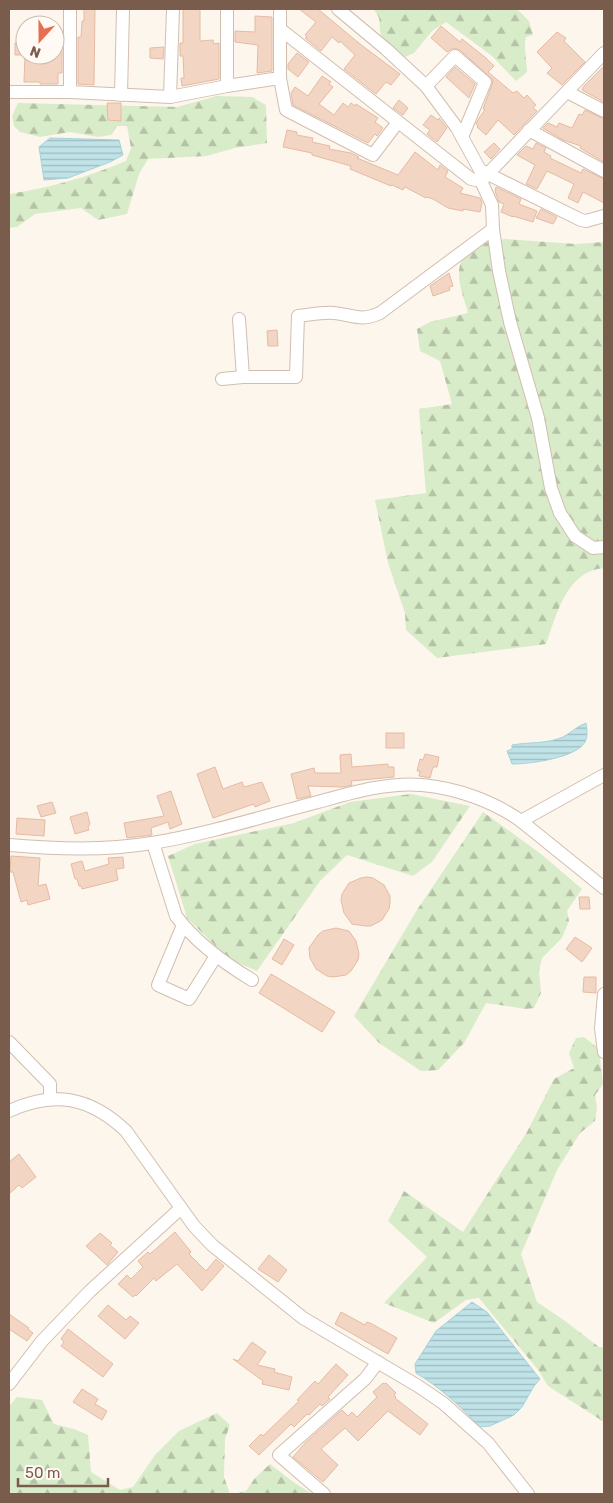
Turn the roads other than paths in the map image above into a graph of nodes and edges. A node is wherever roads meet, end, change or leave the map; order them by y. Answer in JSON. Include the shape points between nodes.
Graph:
{"nodes":[{"id":1,"x":70,"y":9,"type":"edge"},
{"id":2,"x":123,"y":9,"type":"edge"},
{"id":3,"x":173,"y":9,"type":"edge"},
{"id":4,"x":227,"y":9,"type":"edge"},
{"id":5,"x":280,"y":9,"type":"edge"},
{"id":6,"x":338,"y":9,"type":"edge"},
{"id":7,"x":280,"y":29,"type":"junction"},
{"id":8,"x":604,"y":53,"type":"edge"},
{"id":9,"x":280,"y":78,"type":"junction"},
{"id":10,"x":227,"y":86,"type":"junction"},
{"id":11,"x":426,"y":86,"type":"junction"},
{"id":12,"x":9,"y":92,"type":"edge"},
{"id":13,"x":70,"y":92,"type":"junction"},
{"id":14,"x":567,"y":92,"type":"junction"},
{"id":15,"x":121,"y":95,"type":"junction"},
{"id":16,"x":170,"y":97,"type":"junction"},
{"id":17,"x":604,"y":111,"type":"edge"},
{"id":18,"x":398,"y":122,"type":"junction"},
{"id":19,"x":529,"y":130,"type":"junction"},
{"id":20,"x":462,"y":137,"type":"junction"},
{"id":21,"x":604,"y":170,"type":"edge"},
{"id":22,"x":484,"y":178,"type":"junction"},
{"id":23,"x":604,"y":216,"type":"edge"},
{"id":24,"x":493,"y":229,"type":"junction"},
{"id":25,"x":239,"y":319,"type":"dead end"},
{"id":26,"x":243,"y":377,"type":"junction"},
{"id":27,"x":222,"y":379,"type":"dead end"},
{"id":28,"x":604,"y":547,"type":"edge"},
{"id":29,"x":604,"y":775,"type":"edge"},
{"id":30,"x":521,"y":821,"type":"junction"},
{"id":31,"x":154,"y":843,"type":"junction"},
{"id":32,"x":9,"y":845,"type":"edge"},
{"id":33,"x":604,"y":888,"type":"edge"},
{"id":34,"x":183,"y":925,"type":"junction"},
{"id":35,"x":216,"y":956,"type":"junction"},
{"id":36,"x":252,"y":980,"type":"dead end"},
{"id":37,"x":604,"y":994,"type":"edge"},
{"id":38,"x":9,"y":1042,"type":"edge"},
{"id":39,"x":604,"y":1052,"type":"edge"},
{"id":40,"x":50,"y":1098,"type":"junction"},
{"id":41,"x":9,"y":1111,"type":"edge"},
{"id":42,"x":181,"y":1208,"type":"junction"},
{"id":43,"x":378,"y":1362,"type":"junction"},
{"id":44,"x":9,"y":1384,"type":"edge"},
{"id":45,"x":324,"y":1494,"type":"edge"},
{"id":46,"x":528,"y":1494,"type":"edge"}],
"edges":[{"from":1,"to":13,"type":"street"},
{"from":2,"to":15,"type":"street"},
{"from":3,"to":16,"type":"street"},
{"from":4,"to":10,"type":"street"},
{"from":5,"to":7,"type":"street"},
{"from":6,"to":11,"type":"street"},
{"from":7,"to":9,"type":"street"},
{"from":7,"to":18,"type":"street"},
{"from":8,"to":14,"type":"street"},
{"from":9,"to":10,"type":"street"},
{"from":9,"to":18,"type":"street","via":[[286,110],[373,155]]},
{"from":10,"to":16,"type":"street"},
{"from":11,"to":20,"type":"street"},
{"from":11,"to":20,"type":"street","via":[[455,56],[485,82]]},
{"from":12,"to":13,"type":"street"},
{"from":13,"to":15,"type":"street"},
{"from":14,"to":17,"type":"street"},
{"from":14,"to":19,"type":"street"},
{"from":15,"to":16,"type":"street"},
{"from":18,"to":22,"type":"street","via":[[471,179]]},
{"from":19,"to":21,"type":"street"},
{"from":19,"to":22,"type":"street"},
{"from":20,"to":22,"type":"street"},
{"from":22,"to":23,"type":"street","via":[[581,220]]},
{"from":22,"to":24,"type":"street","via":[[492,205]]},
{"from":24,"to":26,"type":"street","via":[[371,318],[359,319],[333,313],[298,316],[296,377]]},
{"from":24,"to":28,"type":"street","via":[[510,322],[538,418],[551,488],[560,513],[575,536],[592,548]]},
{"from":25,"to":26,"type":"street"},
{"from":26,"to":27,"type":"street"},
{"from":29,"to":30,"type":"street"},
{"from":30,"to":31,"type":"street","via":[[480,800],[441,788],[410,785],[360,790]]},
{"from":30,"to":33,"type":"street"},
{"from":31,"to":32,"type":"street","via":[[107,849]]},
{"from":31,"to":34,"type":"street","via":[[176,916]]},
{"from":34,"to":35,"type":"street"},
{"from":34,"to":35,"type":"street","via":[[158,986],[190,999]]},
{"from":35,"to":36,"type":"street"},
{"from":37,"to":39,"type":"street","via":[[601,1028]]},
{"from":38,"to":40,"type":"street","via":[[50,1084]]},
{"from":40,"to":41,"type":"street"},
{"from":40,"to":42,"type":"street","via":[[80,1102],[112,1118],[126,1131]]},
{"from":42,"to":43,"type":"street","via":[[212,1245],[283,1303],[333,1337]]},
{"from":42,"to":44,"type":"street","via":[[90,1291],[42,1341]]},
{"from":43,"to":45,"type":"street","via":[[365,1379],[279,1455]]},
{"from":43,"to":46,"type":"street","via":[[418,1386],[467,1423],[488,1443]]}]}
